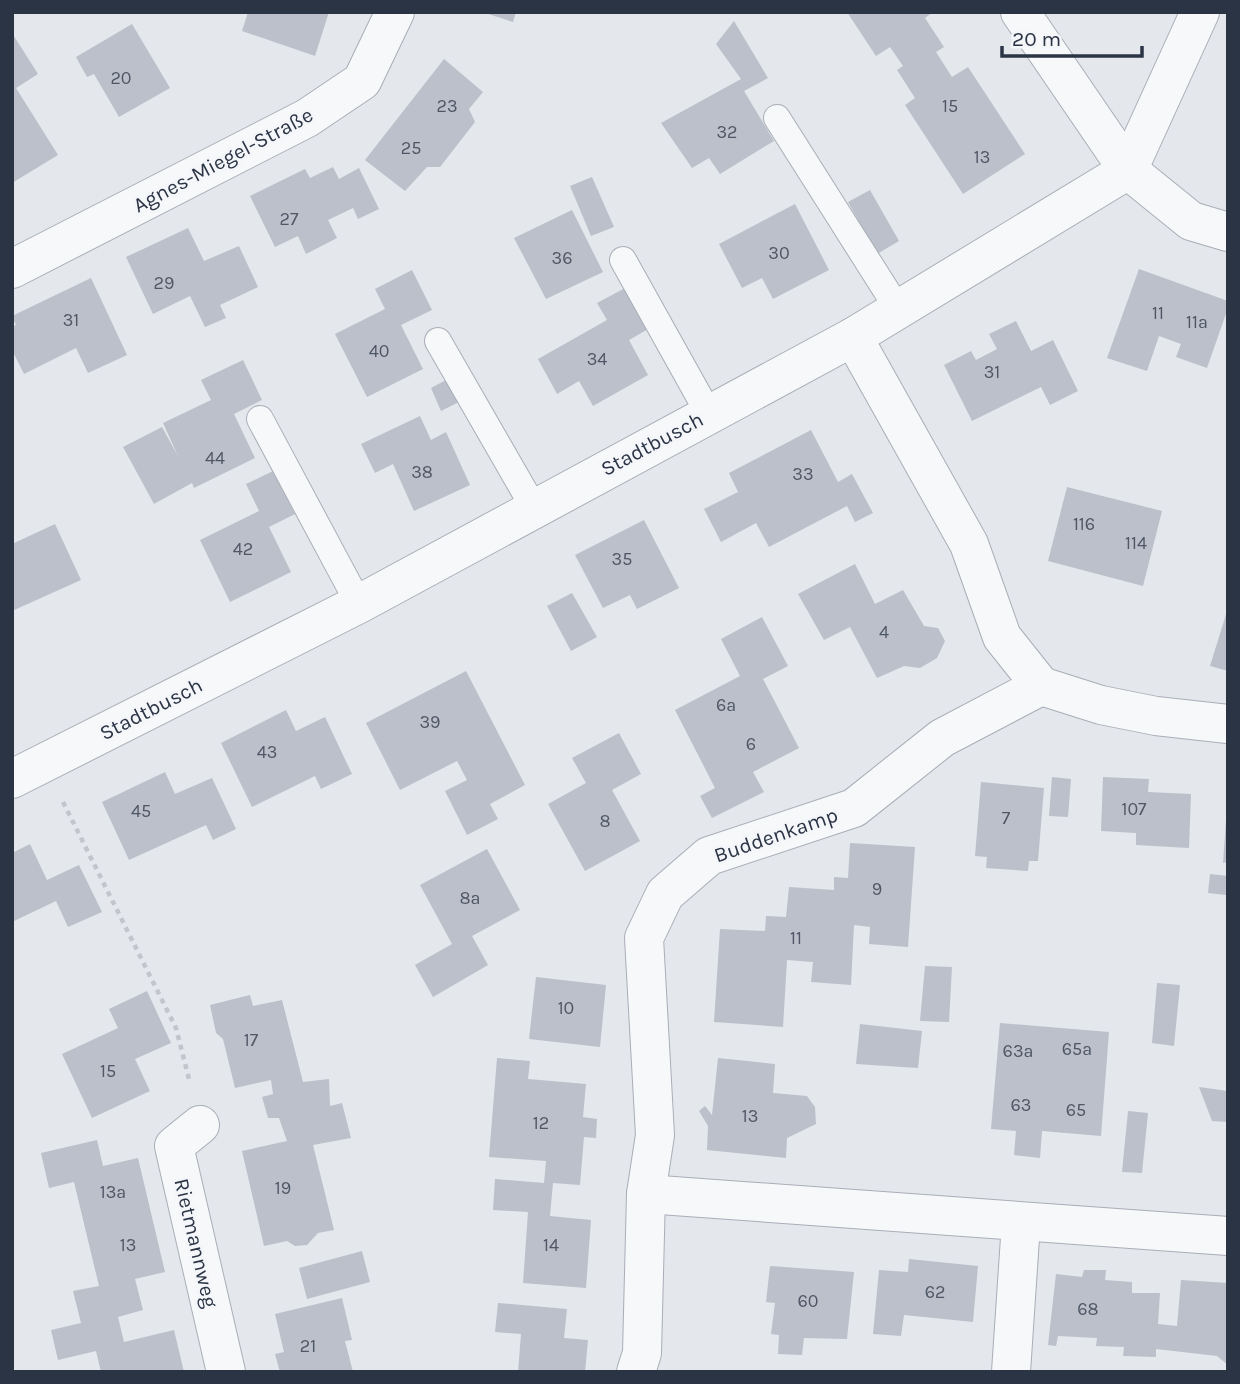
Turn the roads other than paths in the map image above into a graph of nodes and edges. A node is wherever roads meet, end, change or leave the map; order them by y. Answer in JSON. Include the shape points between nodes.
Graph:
{"nodes":[{"id":1,"x":395,"y":12,"type":"edge"},
{"id":2,"x":1020,"y":12,"type":"edge"},
{"id":3,"x":1200,"y":12,"type":"edge"},
{"id":4,"x":777,"y":118,"type":"dead end"},
{"id":5,"x":1128,"y":170,"type":"junction"},
{"id":6,"x":1228,"y":232,"type":"edge"},
{"id":7,"x":623,"y":260,"type":"dead end"},
{"id":8,"x":12,"y":269,"type":"edge"},
{"id":9,"x":898,"y":309,"type":"junction"},
{"id":10,"x":853,"y":337,"type":"junction"},
{"id":11,"x":438,"y":341,"type":"dead end"},
{"id":12,"x":709,"y":414,"type":"junction"},
{"id":13,"x":260,"y":419,"type":"dead end"},
{"id":14,"x":534,"y":508,"type":"junction"},
{"id":15,"x":359,"y":604,"type":"junction"},
{"id":16,"x":1041,"y":686,"type":"junction"},
{"id":17,"x":1228,"y":723,"type":"edge"},
{"id":18,"x":28,"y":771,"type":"edge"},
{"id":19,"x":200,"y":1125,"type":"road end"},
{"id":20,"x":646,"y":1194,"type":"junction"},
{"id":21,"x":1021,"y":1223,"type":"junction"},
{"id":22,"x":1228,"y":1237,"type":"edge"},
{"id":23,"x":226,"y":1372,"type":"edge"},
{"id":24,"x":636,"y":1372,"type":"edge"},
{"id":25,"x":1011,"y":1372,"type":"edge"}],
"edges":[{"from":1,"to":8,"type":"street","name":"Agnes-Miegel-Straße","via":[[362,81],[318,110]]},
{"from":2,"to":5,"type":"street"},
{"from":3,"to":5,"type":"street"},
{"from":4,"to":9,"type":"lane"},
{"from":5,"to":6,"type":"street","via":[[1191,221]]},
{"from":5,"to":9,"type":"street","name":"Stadtbusch"},
{"from":7,"to":12,"type":"lane"},
{"from":9,"to":10,"type":"street","name":"Stadtbusch"},
{"from":10,"to":12,"type":"street","name":"Stadtbusch"},
{"from":10,"to":16,"type":"street","via":[[969,544],[1002,637]]},
{"from":11,"to":14,"type":"lane"},
{"from":12,"to":14,"type":"street","name":"Stadtbusch"},
{"from":13,"to":15,"type":"lane"},
{"from":14,"to":15,"type":"street","name":"Stadtbusch"},
{"from":15,"to":18,"type":"street","name":"Stadtbusch"},
{"from":16,"to":17,"type":"street","via":[[1156,716]]},
{"from":16,"to":20,"type":"street","name":"Buddenkamp","via":[[942,738],[854,808],[709,856],[665,894],[644,938],[655,1135]]},
{"from":19,"to":23,"type":"street","name":"Rietmannweg","via":[[174,1146]]},
{"from":20,"to":21,"type":"street"},
{"from":20,"to":24,"type":"street","name":"Buddenkamp","via":[[642,1353]]},
{"from":21,"to":22,"type":"street"},
{"from":21,"to":25,"type":"street"}]}
